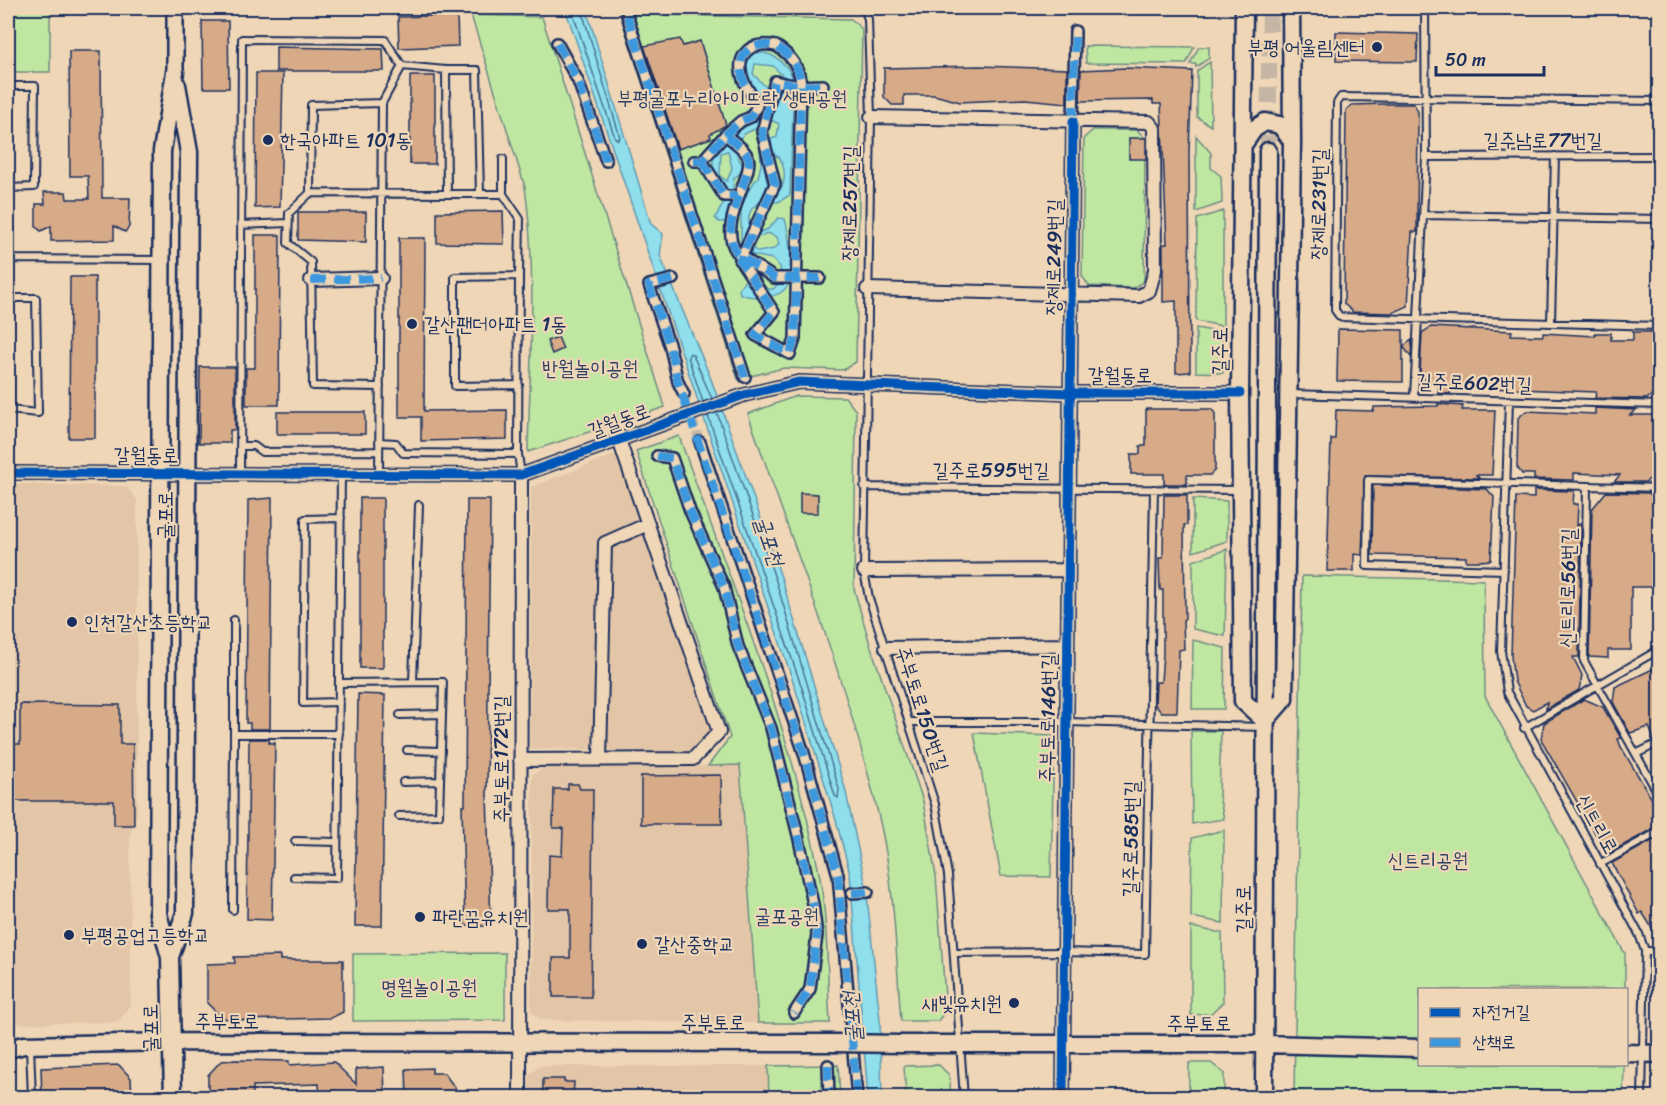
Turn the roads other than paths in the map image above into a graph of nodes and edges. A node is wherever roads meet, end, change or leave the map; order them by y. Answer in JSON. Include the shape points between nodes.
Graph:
{"nodes":[{"id":1,"x":175,"y":8,"type":"edge"},
{"id":2,"x":864,"y":8,"type":"edge"},
{"id":3,"x":1244,"y":8,"type":"edge"},
{"id":4,"x":1291,"y":8,"type":"edge"},
{"id":5,"x":1425,"y":8,"type":"edge"},
{"id":6,"x":627,"y":15,"type":"dead end"},
{"id":7,"x":1075,"y":31,"type":"dead end"},
{"id":8,"x":556,"y":43,"type":"dead end"},
{"id":9,"x":402,"y":66,"type":"junction"},
{"id":10,"x":446,"y":70,"type":"junction"},
{"id":11,"x":175,"y":72,"type":"junction"},
{"id":12,"x":823,"y":85,"type":"dead end"},
{"id":13,"x":8,"y":86,"type":"edge"},
{"id":14,"x":798,"y":87,"type":"junction"},
{"id":15,"x":1426,"y":98,"type":"junction"},
{"id":16,"x":1659,"y":101,"type":"edge"},
{"id":17,"x":382,"y":104,"type":"junction"},
{"id":18,"x":871,"y":117,"type":"junction"},
{"id":19,"x":1073,"y":121,"type":"junction"},
{"id":20,"x":726,"y":136,"type":"junction"},
{"id":21,"x":1292,"y":141,"type":"junction"},
{"id":22,"x":1245,"y":142,"type":"junction"},
{"id":23,"x":1268,"y":151,"type":"tunnel mouth"},
{"id":24,"x":1555,"y":156,"type":"junction"},
{"id":25,"x":1659,"y":156,"type":"edge"},
{"id":26,"x":1426,"y":157,"type":"junction"},
{"id":27,"x":503,"y":159,"type":"dead end"},
{"id":28,"x":606,"y":161,"type":"dead end"},
{"id":29,"x":8,"y":188,"type":"edge"},
{"id":30,"x":310,"y":193,"type":"junction"},
{"id":31,"x":382,"y":194,"type":"junction"},
{"id":32,"x":447,"y":194,"type":"junction"},
{"id":33,"x":480,"y":194,"type":"junction"},
{"id":34,"x":503,"y":194,"type":"junction"},
{"id":35,"x":732,"y":196,"type":"junction"},
{"id":36,"x":1423,"y":215,"type":"junction"},
{"id":37,"x":1553,"y":218,"type":"junction"},
{"id":38,"x":8,"y":219,"type":"edge"},
{"id":39,"x":1659,"y":219,"type":"edge"},
{"id":40,"x":288,"y":223,"type":"junction"},
{"id":41,"x":241,"y":225,"type":"junction"},
{"id":42,"x":746,"y":247,"type":"junction"},
{"id":43,"x":8,"y":259,"type":"edge"},
{"id":44,"x":162,"y":260,"type":"junction"},
{"id":45,"x":519,"y":276,"type":"junction"},
{"id":46,"x":381,"y":278,"type":"junction"},
{"id":47,"x":795,"y":278,"type":"junction"},
{"id":48,"x":820,"y":278,"type":"dead end"},
{"id":49,"x":673,"y":279,"type":"dead end"},
{"id":50,"x":311,"y":280,"type":"junction"},
{"id":51,"x":867,"y":289,"type":"junction"},
{"id":52,"x":975,"y":292,"type":"joint"},
{"id":53,"x":1071,"y":294,"type":"junction"},
{"id":54,"x":9,"y":298,"type":"edge"},
{"id":55,"x":1418,"y":319,"type":"junction"},
{"id":56,"x":1551,"y":323,"type":"junction"},
{"id":57,"x":1659,"y":326,"type":"edge"},
{"id":58,"x":745,"y":377,"type":"dead end"},
{"id":59,"x":865,"y":384,"type":"junction"},
{"id":60,"x":519,"y":385,"type":"junction"},
{"id":61,"x":380,"y":387,"type":"junction"},
{"id":62,"x":1070,"y":393,"type":"junction"},
{"id":63,"x":1240,"y":393,"type":"junction"},
{"id":64,"x":1287,"y":393,"type":"junction"},
{"id":65,"x":684,"y":394,"type":"tunnel mouth"},
{"id":66,"x":1414,"y":398,"type":"junction"},
{"id":67,"x":1509,"y":400,"type":"junction"},
{"id":68,"x":1659,"y":405,"type":"edge"},
{"id":69,"x":619,"y":440,"type":"junction"},
{"id":70,"x":379,"y":442,"type":"junction"},
{"id":71,"x":700,"y":442,"type":"tunnel mouth"},
{"id":72,"x":241,"y":446,"type":"junction"},
{"id":73,"x":379,"y":451,"type":"junction"},
{"id":74,"x":518,"y":454,"type":"junction"},
{"id":75,"x":657,"y":456,"type":"dead end"},
{"id":76,"x":8,"y":473,"type":"edge"},
{"id":77,"x":162,"y":474,"type":"junction"},
{"id":78,"x":186,"y":474,"type":"junction"},
{"id":79,"x":240,"y":474,"type":"junction"},
{"id":80,"x":341,"y":474,"type":"junction"},
{"id":81,"x":379,"y":475,"type":"junction"},
{"id":82,"x":521,"y":475,"type":"junction"},
{"id":83,"x":1507,"y":485,"type":"junction"},
{"id":84,"x":864,"y":487,"type":"junction"},
{"id":85,"x":1069,"y":487,"type":"junction"},
{"id":86,"x":1587,"y":487,"type":"junction"},
{"id":87,"x":1659,"y":488,"type":"edge"},
{"id":88,"x":1154,"y":489,"type":"junction"},
{"id":89,"x":1241,"y":490,"type":"junction"},
{"id":90,"x":419,"y":505,"type":"dead end"},
{"id":91,"x":341,"y":518,"type":"junction"},
{"id":92,"x":648,"y":524,"type":"junction"},
{"id":93,"x":1068,"y":570,"type":"junction"},
{"id":94,"x":1504,"y":570,"type":"junction"},
{"id":95,"x":864,"y":571,"type":"junction"},
{"id":96,"x":234,"y":620,"type":"dead end"},
{"id":97,"x":1067,"y":645,"type":"junction"},
{"id":98,"x":886,"y":648,"type":"junction"},
{"id":99,"x":1659,"y":650,"type":"edge"},
{"id":100,"x":413,"y":682,"type":"junction"},
{"id":101,"x":339,"y":683,"type":"junction"},
{"id":102,"x":1598,"y":685,"type":"junction"},
{"id":103,"x":339,"y":702,"type":"junction"},
{"id":104,"x":442,"y":714,"type":"junction"},
{"id":105,"x":400,"y":715,"type":"dead end"},
{"id":106,"x":911,"y":722,"type":"junction"},
{"id":107,"x":1066,"y":722,"type":"junction"},
{"id":108,"x":1150,"y":724,"type":"junction"},
{"id":109,"x":1265,"y":724,"type":"junction"},
{"id":110,"x":1524,"y":728,"type":"junction"},
{"id":111,"x":234,"y":734,"type":"junction"},
{"id":112,"x":339,"y":734,"type":"junction"},
{"id":113,"x":1659,"y":742,"type":"edge"},
{"id":114,"x":407,"y":750,"type":"dead end"},
{"id":115,"x":441,"y":751,"type":"junction"},
{"id":116,"x":1636,"y":754,"type":"junction"},
{"id":117,"x":520,"y":760,"type":"junction"},
{"id":118,"x":600,"y":760,"type":"junction"},
{"id":119,"x":440,"y":780,"type":"junction"},
{"id":120,"x":403,"y":782,"type":"dead end"},
{"id":121,"x":1659,"y":797,"type":"edge"},
{"id":122,"x":399,"y":816,"type":"dead end"},
{"id":123,"x":1659,"y":831,"type":"edge"},
{"id":124,"x":295,"y":841,"type":"dead end"},
{"id":125,"x":338,"y":842,"type":"junction"},
{"id":126,"x":1600,"y":864,"type":"junction"},
{"id":127,"x":294,"y":877,"type":"dead end"},
{"id":128,"x":868,"y":892,"type":"dead end"},
{"id":129,"x":852,"y":893,"type":"dead end"},
{"id":130,"x":233,"y":910,"type":"dead end"},
{"id":131,"x":1645,"y":951,"type":"junction"},
{"id":132,"x":1659,"y":951,"type":"edge"},
{"id":133,"x":1063,"y":952,"type":"junction"},
{"id":134,"x":954,"y":953,"type":"junction"},
{"id":135,"x":170,"y":957,"type":"junction"},
{"id":136,"x":794,"y":1013,"type":"dead end"},
{"id":137,"x":172,"y":1042,"type":"junction"},
{"id":138,"x":520,"y":1043,"type":"junction"},
{"id":139,"x":961,"y":1044,"type":"junction"},
{"id":140,"x":1062,"y":1044,"type":"junction"},
{"id":141,"x":1264,"y":1044,"type":"junction"},
{"id":142,"x":30,"y":1045,"type":"junction"},
{"id":143,"x":1418,"y":1048,"type":"edge"},
{"id":144,"x":8,"y":1049,"type":"edge"},
{"id":145,"x":1643,"y":1054,"type":"edge"},
{"id":146,"x":828,"y":1065,"type":"dead end"},
{"id":147,"x":32,"y":1098,"type":"edge"},
{"id":148,"x":173,"y":1098,"type":"edge"},
{"id":149,"x":520,"y":1098,"type":"edge"},
{"id":150,"x":829,"y":1098,"type":"edge"},
{"id":151,"x":857,"y":1098,"type":"edge"},
{"id":152,"x":964,"y":1098,"type":"edge"},
{"id":153,"x":1063,"y":1098,"type":"edge"},
{"id":154,"x":1264,"y":1098,"type":"edge"},
{"id":155,"x":1642,"y":1098,"type":"edge"}],
"edges":[{"from":1,"to":11,"type":"street","name":"굴포로"},
{"from":2,"to":18,"type":"lane","name":"장제로257번길","via":[[868,19]]},
{"from":3,"to":22,"type":"main road","name":"길주로"},
{"from":4,"to":21,"type":"main road"},
{"from":5,"to":15,"type":"lane"},
{"from":6,"to":58,"type":"street"},
{"from":7,"to":19,"type":"street"},
{"from":8,"to":28,"type":"street","via":[[578,81]]},
{"from":9,"to":10,"type":"lane"},
{"from":9,"to":17,"type":"lane"},
{"from":9,"to":41,"type":"lane","via":[[385,40],[242,39]]},
{"from":10,"to":32,"type":"lane"},
{"from":10,"to":33,"type":"lane","via":[[477,70]]},
{"from":11,"to":44,"type":"main road","name":"굴포로","via":[[162,151]]},
{"from":11,"to":78,"type":"main road","name":"굴포로","via":[[189,152]]},
{"from":12,"to":14,"type":"street"},
{"from":13,"to":29,"type":"lane","via":[[35,86],[34,188]]},
{"from":14,"to":20,"type":"street","via":[[795,65],[783,50],[769,44],[746,49],[740,62],[742,77],[757,105],[755,113]]},
{"from":14,"to":42,"type":"street","via":[[776,81],[773,87],[762,139],[774,190]]},
{"from":14,"to":47,"type":"street"},
{"from":15,"to":16,"type":"lane"},
{"from":15,"to":26,"type":"lane"},
{"from":15,"to":55,"type":"lane","name":"장제로231번길","via":[[1341,97],[1337,103],[1335,310],[1340,317]]},
{"from":17,"to":30,"type":"lane","via":[[311,105]]},
{"from":17,"to":31,"type":"lane"},
{"from":18,"to":19,"type":"street","name":"장제로249번길"},
{"from":18,"to":51,"type":"lane","name":"장제로257번길"},
{"from":19,"to":53,"type":"street","name":"장제로249번길"},
{"from":19,"to":53,"type":"street","name":"장제로249번길","via":[[1138,120],[1149,122],[1154,128],[1155,270],[1149,291],[1139,296]]},
{"from":20,"to":35,"type":"street","via":[[748,158],[749,169]]},
{"from":20,"to":35,"type":"street","via":[[698,161]]},
{"from":21,"to":22,"type":"main road","via":[[1280,125],[1265,122]]},
{"from":21,"to":64,"type":"main road"},
{"from":22,"to":63,"type":"main road","name":"길주로"},
{"from":23,"to":109,"type":"main road","name":"길주로"},
{"from":24,"to":25,"type":"lane","name":"길주남로77번길"},
{"from":24,"to":26,"type":"lane","name":"길주남로77번길"},
{"from":24,"to":37,"type":"lane"},
{"from":26,"to":36,"type":"lane"},
{"from":27,"to":34,"type":"lane"},
{"from":30,"to":31,"type":"lane"},
{"from":30,"to":40,"type":"lane","via":[[289,213]]},
{"from":31,"to":32,"type":"lane"},
{"from":31,"to":46,"type":"lane"},
{"from":32,"to":33,"type":"lane"},
{"from":33,"to":34,"type":"lane"},
{"from":34,"to":45,"type":"lane","via":[[520,219]]},
{"from":35,"to":42,"type":"street","via":[[730,239],[737,253]]},
{"from":36,"to":37,"type":"lane"},
{"from":36,"to":55,"type":"lane"},
{"from":37,"to":39,"type":"lane"},
{"from":37,"to":56,"type":"lane"},
{"from":38,"to":43,"type":"lane"},
{"from":40,"to":41,"type":"lane"},
{"from":40,"to":50,"type":"lane","via":[[288,243],[311,262]]},
{"from":41,"to":72,"type":"lane"},
{"from":42,"to":47,"type":"street","via":[[774,278]]},
{"from":42,"to":47,"type":"street","via":[[740,260],[774,312],[755,335],[789,354],[795,339]]},
{"from":43,"to":44,"type":"lane"},
{"from":43,"to":54,"type":"lane"},
{"from":44,"to":77,"type":"main road","name":"굴포로"},
{"from":45,"to":60,"type":"lane"},
{"from":45,"to":60,"type":"lane","via":[[455,277],[455,386]]},
{"from":46,"to":50,"type":"street"},
{"from":46,"to":61,"type":"lane"},
{"from":47,"to":48,"type":"street"},
{"from":49,"to":65,"type":"street","via":[[650,285]]},
{"from":50,"to":61,"type":"lane","via":[[313,386]]},
{"from":51,"to":52,"type":"street","name":"장제로257번길"},
{"from":51,"to":59,"type":"lane","name":"장제로257번길"},
{"from":52,"to":53,"type":"street","name":"장제로249번길"},
{"from":53,"to":62,"type":"street","name":"장제로249번길"},
{"from":54,"to":54,"type":"lane","via":[[9,410],[38,413],[36,298]]},
{"from":55,"to":56,"type":"lane","name":"장제로231번길"},
{"from":55,"to":66,"type":"lane"},
{"from":56,"to":57,"type":"lane","name":"장제로231번길"},
{"from":59,"to":62,"type":"street","name":"갈월동로"},
{"from":59,"to":69,"type":"street","name":"갈월동로","bridge":true,"via":[[799,382],[744,395]]},
{"from":59,"to":84,"type":"lane","name":"주부토로150번길"},
{"from":60,"to":74,"type":"lane"},
{"from":61,"to":70,"type":"lane"},
{"from":62,"to":63,"type":"street","name":"갈월동로"},
{"from":62,"to":85,"type":"street","name":"주부토로146번길"},
{"from":63,"to":89,"type":"main road","name":"길주로"},
{"from":64,"to":66,"type":"lane","name":"길주로602번길"},
{"from":64,"to":109,"type":"main road","via":[[1284,699]]},
{"from":66,"to":67,"type":"lane","name":"길주로602번길"},
{"from":67,"to":68,"type":"lane","name":"길주로602번길"},
{"from":67,"to":83,"type":"lane","name":"신트리로"},
{"from":69,"to":82,"type":"street","name":"갈월동로"},
{"from":69,"to":92,"type":"street"},
{"from":70,"to":73,"type":"lane"},
{"from":70,"to":74,"type":"lane","via":[[396,443],[403,453]]},
{"from":71,"to":151,"type":"street","via":[[804,753],[838,876]]},
{"from":72,"to":73,"type":"lane","via":[[254,446],[262,452]]},
{"from":72,"to":79,"type":"lane"},
{"from":73,"to":81,"type":"lane"},
{"from":74,"to":82,"type":"lane"},
{"from":75,"to":136,"type":"street","via":[[672,458],[724,587],[738,646],[771,728],[774,762],[798,835],[817,936],[810,989]]},
{"from":76,"to":77,"type":"street","name":"갈월동로"},
{"from":77,"to":78,"type":"street","name":"갈월동로"},
{"from":77,"to":135,"type":"main road","name":"굴포로","via":[[158,914]]},
{"from":78,"to":79,"type":"street","name":"갈월동로"},
{"from":78,"to":135,"type":"main road","name":"굴포로","via":[[185,913]]},
{"from":79,"to":80,"type":"street","name":"갈월동로"},
{"from":80,"to":81,"type":"street","name":"갈월동로"},
{"from":80,"to":91,"type":"lane"},
{"from":81,"to":82,"type":"street","name":"갈월동로"},
{"from":82,"to":117,"type":"street","name":"주부토로172번길"},
{"from":83,"to":86,"type":"lane"},
{"from":83,"to":94,"type":"lane","name":"신트리로"},
{"from":83,"to":94,"type":"lane","via":[[1368,480],[1367,566]]},
{"from":84,"to":85,"type":"lane","name":"길주로595번길"},
{"from":84,"to":95,"type":"lane","name":"주부토로150번길"},
{"from":85,"to":88,"type":"lane","name":"길주로595번길"},
{"from":85,"to":93,"type":"street","name":"주부토로146번길"},
{"from":86,"to":87,"type":"lane"},
{"from":86,"to":102,"type":"lane","name":"신트리로56번길","via":[[1582,652]]},
{"from":88,"to":89,"type":"lane","name":"길주로595번길"},
{"from":88,"to":108,"type":"lane","name":"길주로585번길"},
{"from":89,"to":109,"type":"main road","name":"길주로","via":[[1243,701]]},
{"from":90,"to":100,"type":"lane"},
{"from":91,"to":101,"type":"lane"},
{"from":91,"to":103,"type":"lane","via":[[305,519],[304,553],[303,703]]},
{"from":92,"to":118,"type":"street","via":[[605,543]]},
{"from":92,"to":118,"type":"street","via":[[719,732],[693,759]]},
{"from":93,"to":95,"type":"street"},
{"from":93,"to":97,"type":"street","name":"주부토로146번길"},
{"from":94,"to":110,"type":"lane","name":"신트리로","via":[[1503,672],[1507,692]]},
{"from":95,"to":98,"type":"lane","name":"주부토로150번길"},
{"from":96,"to":111,"type":"lane"},
{"from":97,"to":98,"type":"street"},
{"from":97,"to":107,"type":"street","name":"주부토로146번길"},
{"from":98,"to":106,"type":"lane","name":"주부토로150번길"},
{"from":99,"to":102,"type":"lane"},
{"from":100,"to":101,"type":"lane"},
{"from":100,"to":104,"type":"lane","via":[[443,682]]},
{"from":101,"to":103,"type":"lane"},
{"from":102,"to":110,"type":"lane"},
{"from":102,"to":116,"type":"lane","name":"신트리로56번길"},
{"from":103,"to":112,"type":"lane"},
{"from":104,"to":105,"type":"lane"},
{"from":104,"to":115,"type":"lane"},
{"from":106,"to":107,"type":"lane"},
{"from":106,"to":134,"type":"lane","name":"주부토로150번길","via":[[935,804],[948,875]]},
{"from":107,"to":108,"type":"lane"},
{"from":107,"to":133,"type":"street","name":"주부토로146번길"},
{"from":108,"to":109,"type":"lane"},
{"from":108,"to":133,"type":"lane","name":"길주로585번길","via":[[1145,954]]},
{"from":109,"to":141,"type":"main road","name":"길주로"},
{"from":110,"to":126,"type":"lane","name":"신트리로"},
{"from":111,"to":112,"type":"lane"},
{"from":111,"to":130,"type":"lane"},
{"from":112,"to":125,"type":"lane"},
{"from":113,"to":116,"type":"lane"},
{"from":114,"to":115,"type":"lane"},
{"from":115,"to":119,"type":"lane"},
{"from":116,"to":121,"type":"lane","name":"신트리로56번길"},
{"from":117,"to":118,"type":"street"},
{"from":117,"to":138,"type":"street","name":"주부토로172번길"},
{"from":119,"to":120,"type":"lane"},
{"from":119,"to":122,"type":"lane","via":[[439,815]]},
{"from":123,"to":126,"type":"lane"},
{"from":124,"to":125,"type":"lane"},
{"from":125,"to":127,"type":"lane","via":[[337,878]]},
{"from":126,"to":131,"type":"lane","name":"신트리로"},
{"from":128,"to":129,"type":"street"},
{"from":131,"to":132,"type":"lane"},
{"from":131,"to":145,"type":"lane","name":"신트리로"},
{"from":133,"to":134,"type":"lane"},
{"from":133,"to":140,"type":"street","name":"주부토로146번길"},
{"from":134,"to":139,"type":"lane","name":"주부토로150번길"},
{"from":135,"to":137,"type":"main road","name":"굴포로"},
{"from":137,"to":138,"type":"main road","name":"주부토로"},
{"from":137,"to":142,"type":"main road","name":"주부토로"},
{"from":137,"to":148,"type":"main road","name":"굴포로"},
{"from":138,"to":139,"type":"main road","name":"주부토로","bridge":true},
{"from":138,"to":149,"type":"street","name":"주부토로172번길"},
{"from":139,"to":140,"type":"main road","name":"주부토로"},
{"from":139,"to":152,"type":"lane","name":"주부토로150번길"},
{"from":140,"to":141,"type":"main road","name":"주부토로"},
{"from":140,"to":153,"type":"street","name":"주부토로146번길"},
{"from":141,"to":143,"type":"main road","name":"주부토로"},
{"from":141,"to":154,"type":"main road","name":"길주로"},
{"from":142,"to":144,"type":"main road","name":"주부토로"},
{"from":142,"to":147,"type":"lane"},
{"from":145,"to":155,"type":"lane","name":"신트리로"},
{"from":146,"to":150,"type":"street"}]}
